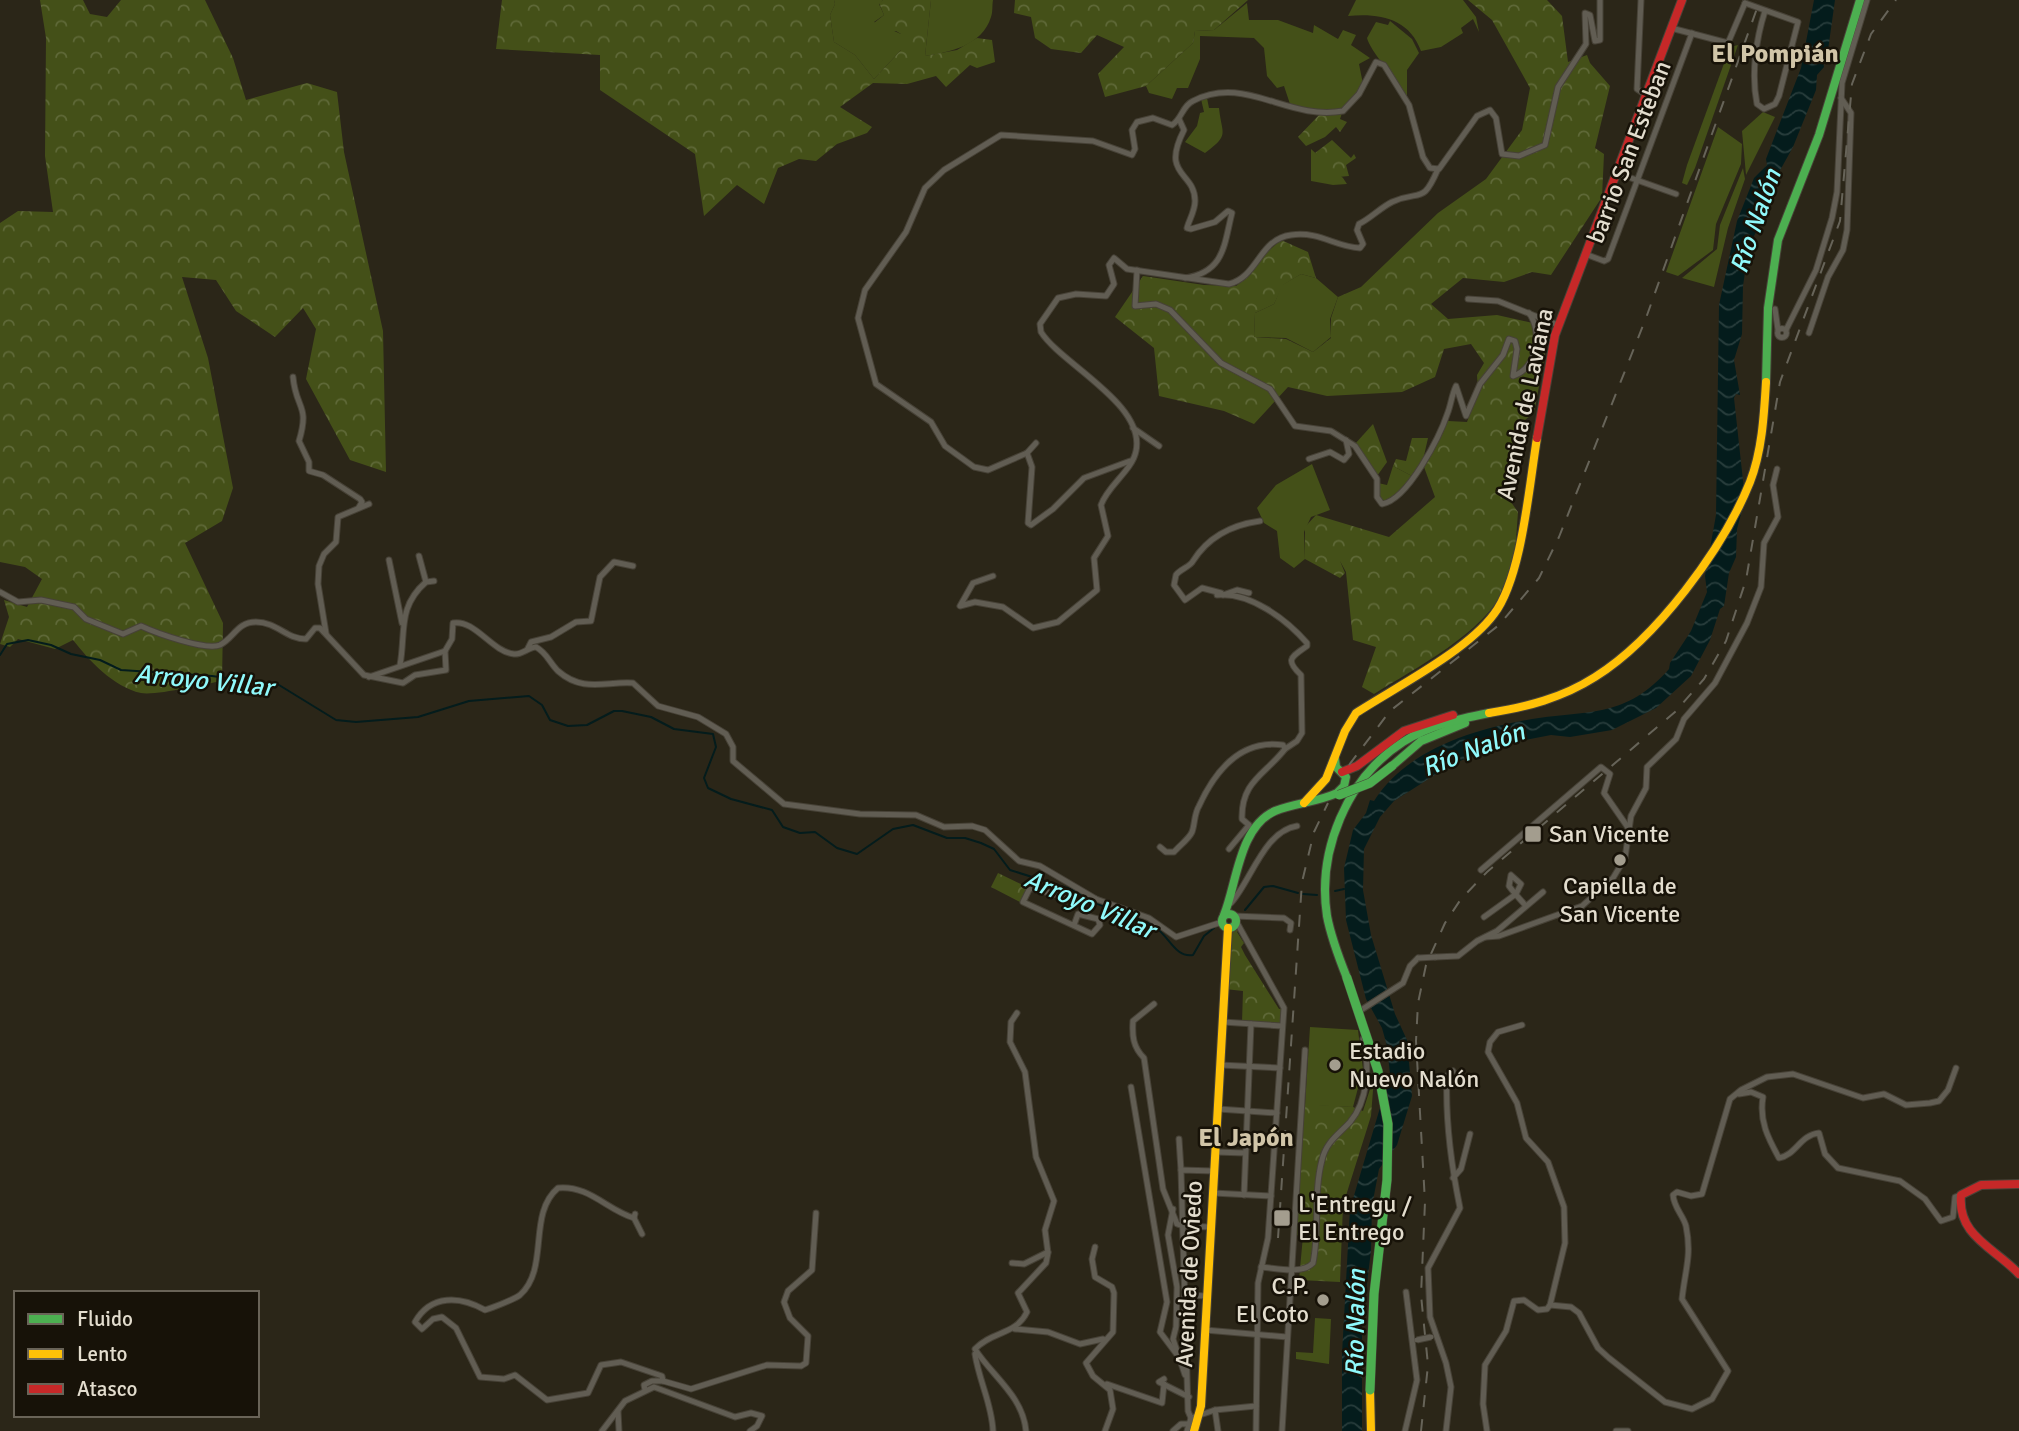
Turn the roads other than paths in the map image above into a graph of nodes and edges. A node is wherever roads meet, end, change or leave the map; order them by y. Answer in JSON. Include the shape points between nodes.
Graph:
{"nodes":[{"id":1,"x":1600,"y":0,"type":"edge"},
{"id":2,"x":1641,"y":0,"type":"edge"},
{"id":3,"x":1682,"y":0,"type":"edge"},
{"id":4,"x":1860,"y":0,"type":"edge"},
{"id":5,"x":1867,"y":0,"type":"edge"},
{"id":6,"x":1745,"y":2,"type":"edge"},
{"id":7,"x":1765,"y":11,"type":"junction"},
{"id":8,"x":1671,"y":28,"type":"junction"},
{"id":9,"x":1692,"y":33,"type":"junction"},
{"id":10,"x":1646,"y":95,"type":"junction"},
{"id":11,"x":1841,"y":98,"type":"junction"},
{"id":12,"x":1179,"y":119,"type":"junction"},
{"id":13,"x":1438,"y":169,"type":"junction"},
{"id":14,"x":1617,"y":173,"type":"junction"},
{"id":15,"x":1637,"y":180,"type":"junction"},
{"id":16,"x":1676,"y":194,"type":"dead end"},
{"id":17,"x":1584,"y":254,"type":"junction"},
{"id":18,"x":1137,"y":270,"type":"junction"},
{"id":19,"x":1176,"y":278,"type":"junction"},
{"id":20,"x":1468,"y":299,"type":"dead end"},
{"id":21,"x":1775,"y":309,"type":"dead end"},
{"id":22,"x":1529,"y":313,"type":"junction"},
{"id":23,"x":1558,"y":325,"type":"junction"},
{"id":24,"x":1809,"y":333,"type":"dead end"},
{"id":25,"x":293,"y":377,"type":"dead end"},
{"id":26,"x":1132,"y":428,"type":"junction"},
{"id":27,"x":1346,"y":440,"type":"junction"},
{"id":28,"x":1036,"y":443,"type":"dead end"},
{"id":29,"x":1159,"y":446,"type":"dead end"},
{"id":30,"x":1027,"y":453,"type":"junction"},
{"id":31,"x":1308,"y":459,"type":"dead end"},
{"id":32,"x":1132,"y":460,"type":"junction"},
{"id":33,"x":1777,"y":468,"type":"dead end"},
{"id":34,"x":369,"y":504,"type":"dead end"},
{"id":35,"x":359,"y":507,"type":"junction"},
{"id":36,"x":1260,"y":522,"type":"dead end"},
{"id":37,"x":419,"y":556,"type":"dead end"},
{"id":38,"x":389,"y":560,"type":"dead end"},
{"id":39,"x":633,"y":566,"type":"dead end"},
{"id":40,"x":993,"y":576,"type":"dead end"},
{"id":41,"x":434,"y":581,"type":"dead end"},
{"id":42,"x":426,"y":582,"type":"junction"},
{"id":43,"x":0,"y":592,"type":"edge"},
{"id":44,"x":1250,"y":593,"type":"dead end"},
{"id":45,"x":1221,"y":594,"type":"junction"},
{"id":46,"x":402,"y":623,"type":"junction"},
{"id":47,"x":326,"y":636,"type":"junction"},
{"id":48,"x":528,"y":648,"type":"junction"},
{"id":49,"x":445,"y":651,"type":"junction"},
{"id":50,"x":400,"y":665,"type":"junction"},
{"id":51,"x":369,"y":677,"type":"junction"},
{"id":52,"x":1524,"y":706,"type":"junction"},
{"id":53,"x":1504,"y":710,"type":"junction"},
{"id":54,"x":1285,"y":749,"type":"junction"},
{"id":55,"x":1335,"y":756,"type":"junction"},
{"id":56,"x":1341,"y":772,"type":"junction"},
{"id":57,"x":1328,"y":776,"type":"junction"},
{"id":58,"x":1338,"y":791,"type":"junction"},
{"id":59,"x":1304,"y":803,"type":"junction"},
{"id":60,"x":1254,"y":824,"type":"junction"},
{"id":61,"x":1297,"y":826,"type":"dead end"},
{"id":62,"x":1629,"y":829,"type":"junction"},
{"id":63,"x":1160,"y":847,"type":"dead end"},
{"id":64,"x":1229,"y":849,"type":"dead end"},
{"id":65,"x":1481,"y":870,"type":"dead end"},
{"id":66,"x":1543,"y":892,"type":"dead end"},
{"id":67,"x":1232,"y":899,"type":"junction"},
{"id":68,"x":1092,"y":900,"type":"junction"},
{"id":69,"x":1525,"y":905,"type":"junction"},
{"id":70,"x":1484,"y":917,"type":"dead end"},
{"id":71,"x":1231,"y":921,"type":"junction"},
{"id":72,"x":1074,"y":925,"type":"junction"},
{"id":73,"x":1290,"y":930,"type":"dead end"},
{"id":74,"x":1486,"y":937,"type":"junction"},
{"id":75,"x":1154,"y":1004,"type":"dead end"},
{"id":76,"x":1017,"y":1013,"type":"dead end"},
{"id":77,"x":1222,"y":1022,"type":"junction"},
{"id":78,"x":1251,"y":1024,"type":"junction"},
{"id":79,"x":1283,"y":1026,"type":"junction"},
{"id":80,"x":1522,"y":1026,"type":"dead end"},
{"id":81,"x":1305,"y":1050,"type":"dead end"},
{"id":82,"x":1220,"y":1065,"type":"junction"},
{"id":83,"x":1249,"y":1066,"type":"junction"},
{"id":84,"x":1280,"y":1068,"type":"junction"},
{"id":85,"x":1956,"y":1068,"type":"dead end"},
{"id":86,"x":1453,"y":1071,"type":"dead end"},
{"id":87,"x":1131,"y":1087,"type":"dead end"},
{"id":88,"x":1736,"y":1094,"type":"junction"},
{"id":89,"x":1218,"y":1109,"type":"junction"},
{"id":90,"x":1247,"y":1110,"type":"junction"},
{"id":91,"x":1277,"y":1112,"type":"junction"},
{"id":92,"x":1470,"y":1134,"type":"dead end"},
{"id":93,"x":1179,"y":1139,"type":"dead end"},
{"id":94,"x":1215,"y":1152,"type":"junction"},
{"id":95,"x":1245,"y":1153,"type":"junction"},
{"id":96,"x":1181,"y":1170,"type":"junction"},
{"id":97,"x":1214,"y":1171,"type":"junction"},
{"id":98,"x":1453,"y":1178,"type":"junction"},
{"id":99,"x":2019,"y":1184,"type":"edge"},
{"id":100,"x":1213,"y":1194,"type":"junction"},
{"id":101,"x":1244,"y":1195,"type":"junction"},
{"id":102,"x":1961,"y":1195,"type":"junction"},
{"id":103,"x":1271,"y":1196,"type":"junction"},
{"id":104,"x":1172,"y":1209,"type":"junction"},
{"id":105,"x":816,"y":1213,"type":"dead end"},
{"id":106,"x":1183,"y":1226,"type":"junction"},
{"id":107,"x":1211,"y":1227,"type":"junction"},
{"id":108,"x":642,"y":1234,"type":"dead end"},
{"id":109,"x":1095,"y":1247,"type":"dead end"},
{"id":110,"x":1048,"y":1252,"type":"junction"},
{"id":111,"x":1012,"y":1263,"type":"dead end"},
{"id":112,"x":1292,"y":1269,"type":"junction"},
{"id":113,"x":1260,"y":1270,"type":"junction"},
{"id":114,"x":2019,"y":1274,"type":"edge"},
{"id":115,"x":1406,"y":1292,"type":"dead end"},
{"id":116,"x":1186,"y":1296,"type":"junction"},
{"id":117,"x":1207,"y":1296,"type":"junction"},
{"id":118,"x":1550,"y":1305,"type":"junction"},
{"id":119,"x":1014,"y":1329,"type":"junction"},
{"id":120,"x":1205,"y":1330,"type":"junction"},
{"id":121,"x":1256,"y":1335,"type":"junction"},
{"id":122,"x":1287,"y":1337,"type":"junction"},
{"id":123,"x":1434,"y":1337,"type":"junction"},
{"id":124,"x":1103,"y":1339,"type":"junction"},
{"id":125,"x":1416,"y":1341,"type":"junction"},
{"id":126,"x":975,"y":1349,"type":"junction"},
{"id":127,"x":1178,"y":1356,"type":"junction"},
{"id":128,"x":663,"y":1381,"type":"junction"},
{"id":129,"x":1107,"y":1384,"type":"junction"},
{"id":130,"x":645,"y":1390,"type":"junction"},
{"id":131,"x":1188,"y":1397,"type":"junction"},
{"id":132,"x":1256,"y":1406,"type":"junction"},
{"id":133,"x":1215,"y":1410,"type":"junction"},
{"id":134,"x":618,"y":1411,"type":"junction"},
{"id":135,"x":1193,"y":1422,"type":"edge"},
{"id":136,"x":602,"y":1431,"type":"edge"},
{"id":137,"x":619,"y":1431,"type":"edge"},
{"id":138,"x":750,"y":1431,"type":"edge"},
{"id":139,"x":993,"y":1431,"type":"edge"},
{"id":140,"x":1026,"y":1431,"type":"edge"},
{"id":141,"x":1105,"y":1431,"type":"edge"},
{"id":142,"x":1173,"y":1431,"type":"edge"},
{"id":143,"x":1218,"y":1431,"type":"edge"},
{"id":144,"x":1256,"y":1431,"type":"edge"},
{"id":145,"x":1282,"y":1431,"type":"edge"},
{"id":146,"x":1371,"y":1431,"type":"edge"},
{"id":147,"x":1405,"y":1431,"type":"edge"},
{"id":148,"x":1446,"y":1431,"type":"edge"},
{"id":149,"x":1487,"y":1431,"type":"edge"},
{"id":150,"x":1616,"y":1431,"type":"edge"},
{"id":151,"x":1628,"y":1431,"type":"edge"}],
"edges":[{"from":1,"to":13,"type":"street","via":[[1600,40],[1595,41],[1590,15],[1585,13],[1586,44],[1558,86],[1545,145],[1519,156],[1502,154],[1496,118],[1485,110]]},
{"from":2,"to":10,"type":"street","via":[[1637,89]]},
{"from":3,"to":8,"type":"main road","name":"Avenida de Laviana"},
{"from":4,"to":52,"type":"main road","via":[[1828,108],[1774,253],[1761,433],[1756,464],[1735,514],[1654,627],[1627,655],[1587,683]]},
{"from":5,"to":11,"type":"street"},
{"from":6,"to":7,"type":"street"},
{"from":6,"to":9,"type":"street","via":[[1728,43]]},
{"from":7,"to":7,"type":"street","via":[[1757,37],[1755,98],[1760,107],[1767,108],[1779,96],[1798,22]]},
{"from":8,"to":9,"type":"street"},
{"from":8,"to":10,"type":"main road","name":"Avenida de Laviana"},
{"from":9,"to":15,"type":"street","name":"barrio San Esteban"},
{"from":10,"to":14,"type":"main road","name":"Avenida de Laviana"},
{"from":11,"to":21,"type":"street","via":[[1837,192],[1816,270],[1781,328]]},
{"from":11,"to":24,"type":"street","via":[[1851,113],[1847,230]]},
{"from":12,"to":13,"type":"street","via":[[1189,103],[1226,90],[1292,110],[1343,111],[1359,94],[1372,64],[1380,62],[1409,105],[1426,163]]},
{"from":12,"to":19,"type":"street","via":[[1184,130],[1175,149],[1177,167],[1195,201],[1186,228],[1232,213],[1218,260],[1199,275]]},
{"from":12,"to":30,"type":"street","via":[[1172,125],[1153,118],[1137,122],[1132,130],[1134,152],[1128,156],[1093,141],[1001,135],[944,170],[925,188],[906,232],[865,290],[858,318],[876,384],[930,422],[945,446],[974,467],[988,470]]},
{"from":13,"to":19,"type":"street","via":[[1421,196],[1393,202],[1359,223],[1362,247],[1314,234],[1287,235],[1263,251],[1240,281],[1227,284]]},
{"from":14,"to":15,"type":"street"},
{"from":14,"to":17,"type":"main road","name":"Avenida de Laviana"},
{"from":15,"to":16,"type":"street"},
{"from":15,"to":17,"type":"street","name":"barrio San Esteban","via":[[1608,259]]},
{"from":17,"to":23,"type":"main road","name":"Avenida de Laviana"},
{"from":18,"to":19,"type":"street"},
{"from":18,"to":26,"type":"street","via":[[1112,259],[1110,293],[1058,298],[1040,328],[1049,342],[1124,411]]},
{"from":18,"to":27,"type":"street","via":[[1135,306],[1156,304],[1170,310],[1221,363],[1270,389],[1294,426],[1327,430]]},
{"from":20,"to":22,"type":"street","via":[[1498,302]]},
{"from":22,"to":23,"type":"street"},
{"from":22,"to":27,"type":"street","via":[[1536,330],[1535,351],[1526,370],[1513,376],[1517,349],[1509,339],[1466,416],[1458,388],[1454,388],[1448,413],[1419,471],[1394,499],[1378,501],[1377,479],[1359,450]]},
{"from":23,"to":55,"type":"main road","name":"Avenida de Laviana","via":[[1516,563],[1502,602],[1463,644],[1356,713]]},
{"from":25,"to":35,"type":"street","via":[[305,415],[299,441],[309,471],[360,499]]},
{"from":26,"to":29,"type":"street"},
{"from":26,"to":32,"type":"street","via":[[1137,446]]},
{"from":27,"to":31,"type":"street","via":[[1349,454],[1344,460],[1330,452]]},
{"from":28,"to":30,"type":"street"},
{"from":30,"to":32,"type":"street","via":[[1032,467],[1031,525],[1084,478]]},
{"from":32,"to":40,"type":"street","via":[[1102,501],[1108,537],[1094,558],[1098,589],[1080,605],[1053,625],[1039,628],[1028,626],[1003,607],[975,602],[960,606],[973,583]]},
{"from":33,"to":62,"type":"street","via":[[1773,485],[1777,520],[1764,543],[1761,587],[1747,624],[1715,683],[1684,719],[1673,741],[1647,767],[1646,786]]},
{"from":34,"to":35,"type":"street"},
{"from":35,"to":47,"type":"street","via":[[338,517],[336,542],[320,560],[318,584]]},
{"from":36,"to":45,"type":"street","via":[[1237,526],[1208,542],[1176,575],[1174,585],[1185,600],[1202,588]]},
{"from":37,"to":42,"type":"street"},
{"from":38,"to":46,"type":"street"},
{"from":39,"to":48,"type":"street","via":[[614,562],[604,570],[591,621],[576,622],[551,637],[531,642]]},
{"from":41,"to":42,"type":"street"},
{"from":42,"to":46,"type":"street","via":[[412,595]]},
{"from":43,"to":47,"type":"street","via":[[18,602],[41,600],[74,607],[86,619],[122,634],[141,626],[210,648],[248,623],[275,625],[298,639],[306,639],[315,628]]},
{"from":44,"to":45,"type":"street"},
{"from":45,"to":54,"type":"street","via":[[1268,610],[1307,643],[1291,661],[1301,674],[1302,733]]},
{"from":46,"to":50,"type":"street"},
{"from":47,"to":51,"type":"street"},
{"from":48,"to":49,"type":"street","via":[[508,652],[457,622],[451,626],[452,639]]},
{"from":48,"to":68,"type":"street","via":[[545,652],[559,672],[578,682],[606,687],[632,683],[658,706],[718,727],[730,739],[733,761],[784,804],[799,809],[916,815],[944,827],[985,830],[1019,861],[1040,866]]},
{"from":49,"to":50,"type":"street"},
{"from":49,"to":51,"type":"street","via":[[447,667],[443,672],[415,676],[403,683]]},
{"from":50,"to":51,"type":"street"},
{"from":52,"to":53,"type":"main road"},
{"from":52,"to":58,"type":"main road","bridge":true,"via":[[1443,730],[1421,741],[1362,788]]},
{"from":53,"to":56,"type":"main road","via":[[1427,720],[1398,735],[1353,769]]},
{"from":53,"to":146,"type":"main road","bridge":true,"via":[[1446,722],[1414,736],[1373,768],[1350,797],[1335,828],[1325,877],[1330,930],[1378,1071],[1388,1124],[1387,1180],[1371,1326]]},
{"from":54,"to":60,"type":"street","via":[[1247,789],[1242,819]]},
{"from":54,"to":63,"type":"street","via":[[1280,744],[1236,755],[1216,774],[1198,806],[1192,834],[1174,852]]},
{"from":55,"to":56,"type":"main road"},
{"from":55,"to":57,"type":"main road","name":"Avenida de Laviana"},
{"from":56,"to":57,"type":"main road"},
{"from":56,"to":58,"type":"main road","via":[[1347,780]]},
{"from":57,"to":58,"type":"main road"},
{"from":57,"to":59,"type":"main road"},
{"from":58,"to":59,"type":"main road"},
{"from":59,"to":60,"type":"main road","via":[[1275,811]]},
{"from":60,"to":64,"type":"street"},
{"from":60,"to":67,"type":"main road","name":"Avenida de Oviedo"},
{"from":61,"to":67,"type":"street","via":[[1276,836]]},
{"from":62,"to":65,"type":"street","via":[[1604,793],[1610,774],[1601,767]]},
{"from":62,"to":74,"type":"street","via":[[1625,858],[1597,895],[1555,917]]},
{"from":66,"to":69,"type":"street"},
{"from":67,"to":71,"type":"main road","name":"Avenida de Oviedo"},
{"from":68,"to":71,"type":"street","via":[[1149,918],[1176,937]]},
{"from":68,"to":72,"type":"street","via":[[1030,888],[1023,902]]},
{"from":69,"to":70,"type":"street","via":[[1516,894]]},
{"from":69,"to":74,"type":"street"},
{"from":71,"to":73,"type":"street","via":[[1284,918]]},
{"from":71,"to":77,"type":"main road","name":"Avenida de Oviedo"},
{"from":71,"to":79,"type":"street","via":[[1283,1005]]},
{"from":72,"to":72,"type":"street","via":[[1078,914],[1098,919],[1100,925],[1092,934]]},
{"from":74,"to":112,"type":"street","bridge":true,"via":[[1455,958],[1418,958],[1403,983],[1355,1014],[1367,1057],[1362,1097],[1354,1117],[1331,1140],[1323,1157],[1313,1263]]},
{"from":75,"to":104,"type":"street","via":[[1133,1021],[1135,1047],[1144,1058],[1163,1189]]},
{"from":76,"to":110,"type":"street","via":[[1010,1042],[1025,1072],[1036,1157],[1054,1201],[1045,1230]]},
{"from":77,"to":78,"type":"street"},
{"from":77,"to":82,"type":"main road","name":"Avenida de Oviedo"},
{"from":78,"to":79,"type":"street"},
{"from":78,"to":83,"type":"street"},
{"from":79,"to":84,"type":"street"},
{"from":80,"to":118,"type":"street","via":[[1498,1032],[1488,1052],[1517,1103],[1526,1138],[1548,1162],[1564,1207],[1566,1233]]},
{"from":81,"to":112,"type":"street"},
{"from":82,"to":83,"type":"street"},
{"from":82,"to":89,"type":"main road","name":"Avenida de Oviedo"},
{"from":83,"to":84,"type":"street"},
{"from":83,"to":90,"type":"street"},
{"from":84,"to":91,"type":"street"},
{"from":85,"to":88,"type":"street","via":[[1948,1090],[1939,1101],[1930,1103],[1906,1105],[1884,1094],[1863,1098],[1793,1074],[1767,1077]]},
{"from":86,"to":98,"type":"street","via":[[1447,1076],[1446,1102]]},
{"from":87,"to":127,"type":"street","via":[[1167,1302],[1160,1332]]},
{"from":88,"to":102,"type":"street","via":[[1752,1092],[1763,1097],[1761,1117],[1779,1158],[1819,1133],[1825,1154],[1838,1168],[1900,1181],[1925,1199],[1941,1221],[1953,1217],[1955,1197]]},
{"from":88,"to":118,"type":"street","via":[[1726,1111],[1702,1194],[1673,1195],[1691,1253],[1682,1299],[1728,1371],[1712,1399],[1692,1409],[1665,1402],[1598,1348],[1579,1313],[1571,1307]]},
{"from":89,"to":90,"type":"street"},
{"from":89,"to":94,"type":"main road","name":"Avenida de Oviedo"},
{"from":90,"to":91,"type":"street"},
{"from":90,"to":95,"type":"street"},
{"from":91,"to":103,"type":"street"},
{"from":92,"to":98,"type":"street","via":[[1461,1169]]},
{"from":93,"to":96,"type":"street"},
{"from":94,"to":95,"type":"street"},
{"from":94,"to":97,"type":"main road","name":"Avenida de Oviedo"},
{"from":95,"to":101,"type":"street"},
{"from":96,"to":97,"type":"street"},
{"from":96,"to":106,"type":"street"},
{"from":97,"to":100,"type":"main road","name":"Avenida de Oviedo"},
{"from":98,"to":123,"type":"street","via":[[1460,1208],[1428,1268],[1427,1304]]},
{"from":99,"to":102,"type":"main road","via":[[1984,1184]]},
{"from":100,"to":101,"type":"street"},
{"from":100,"to":107,"type":"main road","name":"Avenida de Oviedo"},
{"from":101,"to":103,"type":"street"},
{"from":102,"to":114,"type":"main road","via":[[1961,1215],[1971,1234],[2008,1260]]},
{"from":103,"to":113,"type":"street"},
{"from":104,"to":106,"type":"street","via":[[1177,1224]]},
{"from":104,"to":127,"type":"street","via":[[1168,1235],[1175,1267],[1173,1339]]},
{"from":105,"to":128,"type":"street","via":[[813,1270],[788,1291],[784,1302],[790,1318],[808,1336],[806,1363],[767,1365],[691,1389]]},
{"from":106,"to":107,"type":"street"},
{"from":106,"to":116,"type":"street"},
{"from":107,"to":117,"type":"main road","name":"Avenida de Oviedo"},
{"from":108,"to":128,"type":"street","via":[[634,1216],[616,1211],[587,1192],[558,1188],[549,1196],[542,1215],[528,1285],[518,1297],[485,1310],[468,1301],[441,1299],[415,1322],[422,1329],[442,1317],[456,1328],[480,1377],[515,1376],[547,1400],[588,1393],[601,1365],[629,1364],[662,1376]]},
{"from":109,"to":124,"type":"street","via":[[1095,1277],[1114,1293],[1112,1332]]},
{"from":110,"to":111,"type":"street","via":[[1024,1264]]},
{"from":110,"to":119,"type":"street","via":[[1046,1263],[1018,1293],[1027,1311]]},
{"from":112,"to":113,"type":"street"},
{"from":112,"to":122,"type":"street"},
{"from":113,"to":121,"type":"street"},
{"from":115,"to":125,"type":"street"},
{"from":116,"to":117,"type":"street"},
{"from":116,"to":131,"type":"street"},
{"from":117,"to":120,"type":"main road","name":"Avenida de Oviedo"},
{"from":118,"to":149,"type":"street","via":[[1542,1311],[1524,1300],[1514,1301],[1506,1331],[1485,1365]]},
{"from":119,"to":124,"type":"street","via":[[1048,1332],[1080,1344]]},
{"from":119,"to":126,"type":"street","via":[[982,1341]]},
{"from":120,"to":121,"type":"street"},
{"from":120,"to":135,"type":"main road","name":"Avenida de Oviedo"},
{"from":121,"to":122,"type":"street"},
{"from":121,"to":132,"type":"street"},
{"from":122,"to":145,"type":"street"},
{"from":123,"to":125,"type":"street","bridge":true},
{"from":123,"to":148,"type":"street","via":[[1451,1387]]},
{"from":124,"to":129,"type":"street","via":[[1086,1363],[1098,1381]]},
{"from":125,"to":147,"type":"street","via":[[1417,1380]]},
{"from":126,"to":139,"type":"street"},
{"from":126,"to":140,"type":"street","via":[[1003,1380]]},
{"from":127,"to":131,"type":"street"},
{"from":128,"to":130,"type":"street","via":[[644,1385]]},
{"from":129,"to":131,"type":"street","via":[[1162,1403],[1164,1381]]},
{"from":129,"to":141,"type":"street","via":[[1113,1409]]},
{"from":130,"to":134,"type":"street","via":[[625,1401]]},
{"from":130,"to":138,"type":"street","via":[[654,1387],[735,1417],[762,1416]]},
{"from":131,"to":135,"type":"street"},
{"from":132,"to":133,"type":"street"},
{"from":132,"to":144,"type":"street"},
{"from":133,"to":135,"type":"street"},
{"from":133,"to":143,"type":"street"},
{"from":134,"to":136,"type":"street"},
{"from":134,"to":137,"type":"street"},
{"from":135,"to":142,"type":"street"},
{"from":150,"to":151,"type":"street"}]}
